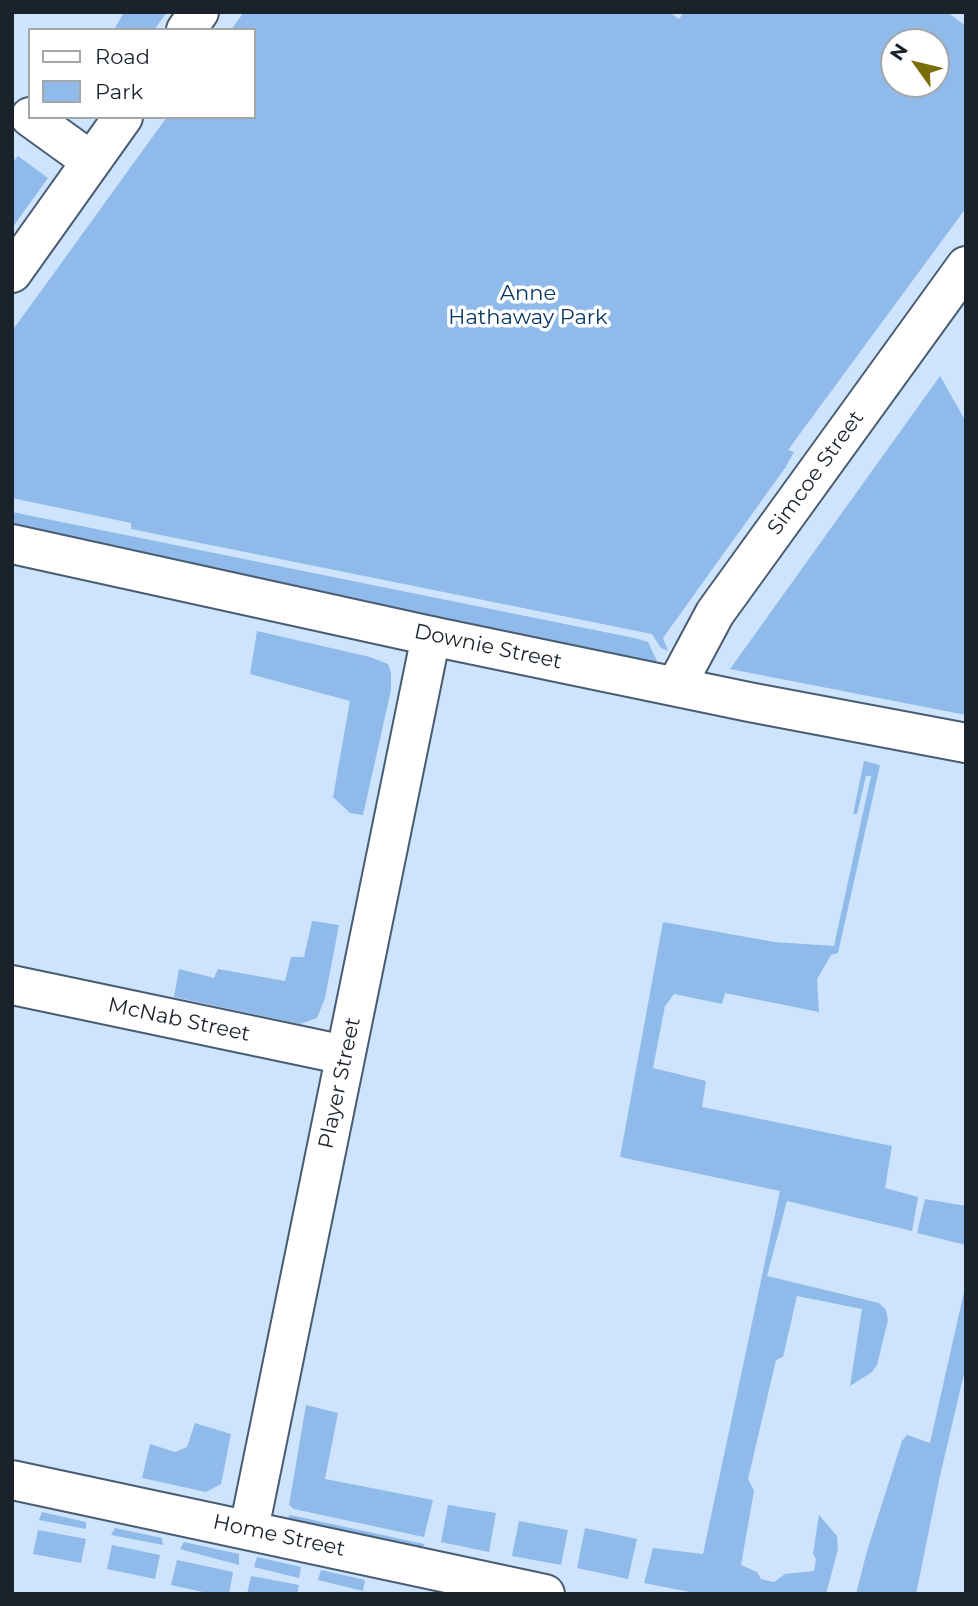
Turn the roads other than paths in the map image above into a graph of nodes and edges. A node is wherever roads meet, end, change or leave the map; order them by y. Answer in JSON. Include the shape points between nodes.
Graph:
{"nodes":[{"id":1,"x":199,"y":12,"type":"edge"},
{"id":2,"x":187,"y":28,"type":"edge"},
{"id":3,"x":12,"y":105,"type":"edge"},
{"id":4,"x":28,"y":116,"type":"edge"},
{"id":5,"x":33,"y":119,"type":"edge"},
{"id":6,"x":122,"y":119,"type":"edge"},
{"id":7,"x":91,"y":161,"type":"junction"},
{"id":8,"x":966,"y":266,"type":"edge"},
{"id":9,"x":12,"y":273,"type":"edge"},
{"id":10,"x":12,"y":544,"type":"edge"},
{"id":11,"x":431,"y":636,"type":"junction"},
{"id":12,"x":676,"y":686,"type":"junction"},
{"id":13,"x":966,"y":743,"type":"edge"},
{"id":14,"x":12,"y":985,"type":"edge"},
{"id":15,"x":345,"y":1055,"type":"junction"},
{"id":16,"x":12,"y":1479,"type":"edge"},
{"id":17,"x":249,"y":1529,"type":"junction"},
{"id":18,"x":545,"y":1594,"type":"edge"}],
"edges":[{"from":1,"to":2,"type":"street"},
{"from":3,"to":4,"type":"street"},
{"from":5,"to":7,"type":"street"},
{"from":6,"to":7,"type":"street"},
{"from":7,"to":9,"type":"street"},
{"from":8,"to":12,"type":"street","name":"Simcoe Street","via":[[715,613]]},
{"from":10,"to":11,"type":"street","name":"Downie Street"},
{"from":11,"to":12,"type":"street","name":"Downie Street"},
{"from":11,"to":15,"type":"street","name":"Player Street"},
{"from":12,"to":13,"type":"street","name":"Downie Street"},
{"from":14,"to":15,"type":"street","name":"McNab Street"},
{"from":15,"to":17,"type":"street","name":"Player Street"},
{"from":16,"to":17,"type":"street","name":"Home Street"},
{"from":17,"to":18,"type":"street","name":"Home Street"}]}
